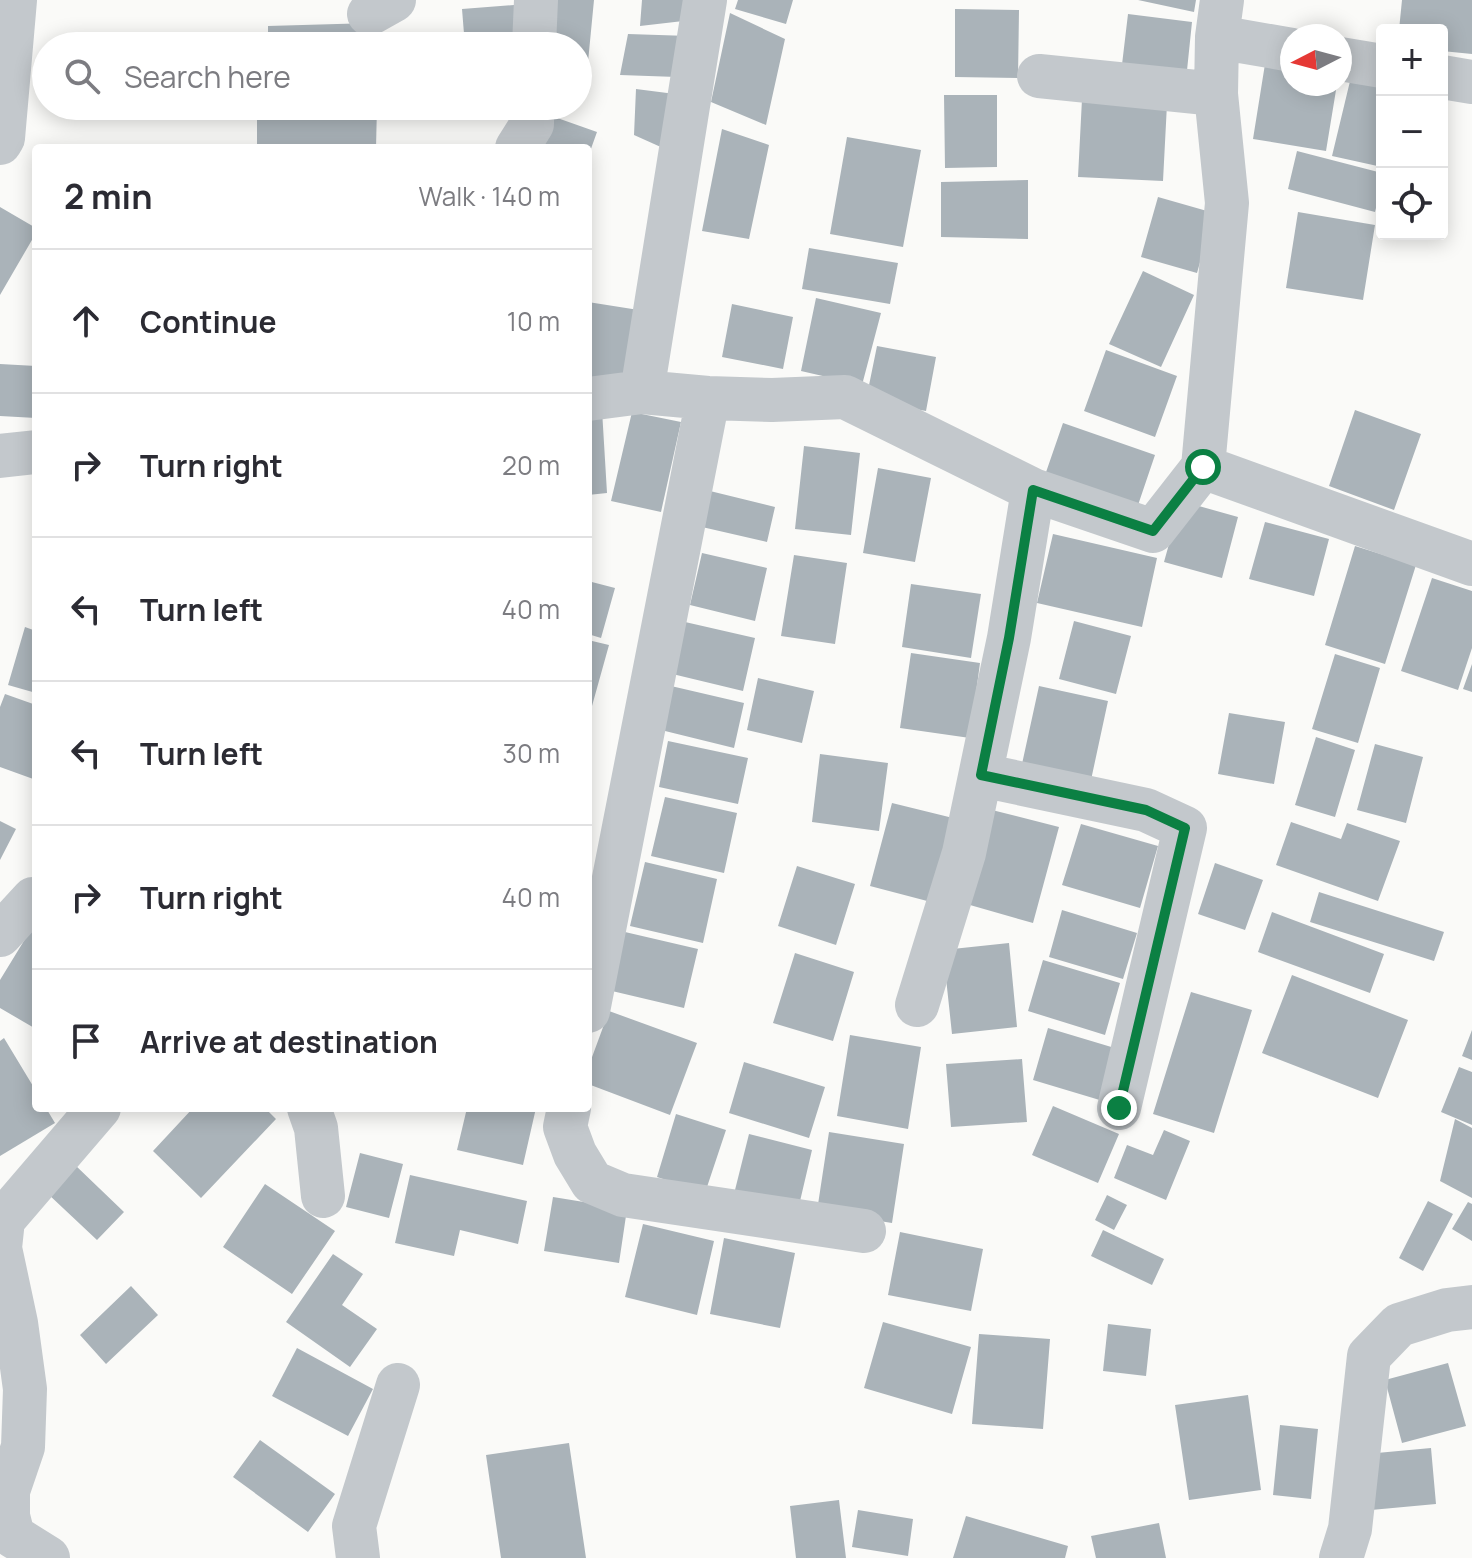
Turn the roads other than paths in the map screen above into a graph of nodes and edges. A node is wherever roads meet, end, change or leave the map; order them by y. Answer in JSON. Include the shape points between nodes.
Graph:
{"nodes":[{"id":1,"x":15,"y":0,"type":"edge"},
{"id":2,"x":536,"y":0,"type":"edge"},
{"id":3,"x":705,"y":0,"type":"edge"},
{"id":4,"x":1220,"y":18,"type":"edge"},
{"id":5,"x":535,"y":32,"type":"edge"},
{"id":6,"x":1280,"y":45,"type":"edge"},
{"id":7,"x":1352,"y":61,"type":"edge"},
{"id":8,"x":1376,"y":65,"type":"edge"},
{"id":9,"x":1039,"y":76,"type":"dead end"},
{"id":10,"x":1448,"y":78,"type":"edge"},
{"id":11,"x":1472,"y":82,"type":"edge"},
{"id":12,"x":1216,"y":94,"type":"junction"},
{"id":13,"x":532,"y":120,"type":"edge"},
{"id":14,"x":0,"y":143,"type":"edge"},
{"id":15,"x":520,"y":144,"type":"edge"},
{"id":16,"x":642,"y":392,"type":"junction"},
{"id":17,"x":592,"y":398,"type":"edge"},
{"id":18,"x":708,"y":398,"type":"junction"},
{"id":19,"x":32,"y":452,"type":"edge"},
{"id":20,"x":0,"y":456,"type":"edge"},
{"id":21,"x":1203,"y":467,"type":"junction"},
{"id":22,"x":1033,"y":490,"type":"junction"},
{"id":23,"x":1472,"y":564,"type":"edge"},
{"id":24,"x":981,"y":775,"type":"junction"},
{"id":25,"x":32,"y":900,"type":"edge"},
{"id":26,"x":0,"y":935,"type":"edge"},
{"id":27,"x":592,"y":991,"type":"edge"},
{"id":28,"x":917,"y":1005,"type":"dead end"},
{"id":29,"x":1119,"y":1108,"type":"dead end"},
{"id":30,"x":96,"y":1112,"type":"edge"},
{"id":31,"x":310,"y":1112,"type":"edge"},
{"id":32,"x":568,"y":1112,"type":"edge"},
{"id":33,"x":323,"y":1196,"type":"dead end"},
{"id":34,"x":864,"y":1231,"type":"dead end"},
{"id":35,"x":1472,"y":1307,"type":"edge"},
{"id":36,"x":398,"y":1385,"type":"dead end"},
{"id":37,"x":48,"y":1558,"type":"edge"},
{"id":38,"x":358,"y":1558,"type":"edge"},
{"id":39,"x":1341,"y":1558,"type":"edge"}],
"edges":[{"from":1,"to":14,"type":"street"},
{"from":2,"to":5,"type":"street"},
{"from":3,"to":16,"type":"street"},
{"from":4,"to":6,"type":"street"},
{"from":4,"to":12,"type":"street"},
{"from":7,"to":8,"type":"street"},
{"from":9,"to":12,"type":"street"},
{"from":10,"to":11,"type":"street"},
{"from":12,"to":21,"type":"street","via":[[1227,203]]},
{"from":13,"to":15,"type":"street"},
{"from":16,"to":17,"type":"street"},
{"from":16,"to":18,"type":"street"},
{"from":18,"to":22,"type":"street","via":[[845,397]]},
{"from":18,"to":27,"type":"street"},
{"from":19,"to":20,"type":"street"},
{"from":21,"to":22,"type":"street","via":[[1153,531]]},
{"from":21,"to":23,"type":"street"},
{"from":22,"to":24,"type":"street"},
{"from":24,"to":28,"type":"street","via":[[964,853]]},
{"from":24,"to":29,"type":"street","via":[[1146,810],[1185,828]]},
{"from":25,"to":26,"type":"street"},
{"from":30,"to":37,"type":"street","via":[[3,1220],[0,1232],[25,1389],[23,1447],[8,1491],[8,1516],[13,1536]]},
{"from":31,"to":33,"type":"street"},
{"from":32,"to":34,"type":"street","via":[[565,1127],[592,1182],[623,1195]]},
{"from":35,"to":39,"type":"street","via":[[1399,1325],[1369,1356],[1350,1529]]},
{"from":36,"to":38,"type":"street","via":[[354,1526]]}]}
